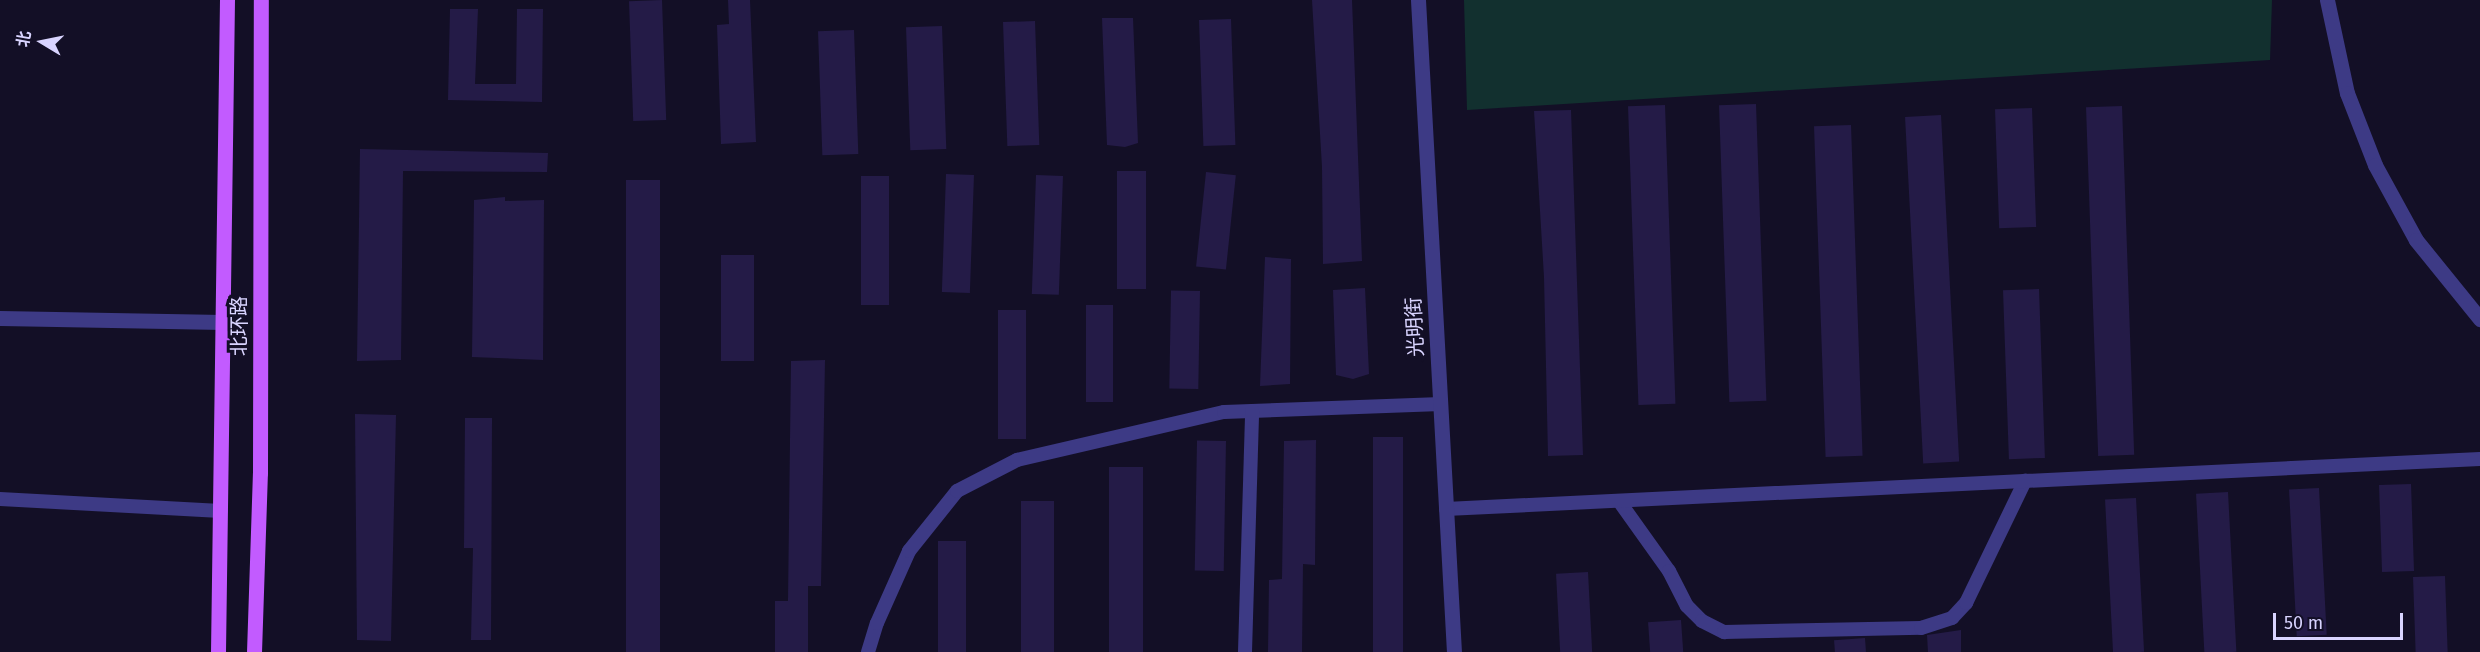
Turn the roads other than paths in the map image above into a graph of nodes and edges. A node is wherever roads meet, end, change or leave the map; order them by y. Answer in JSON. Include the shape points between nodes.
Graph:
{"nodes":[{"id":1,"x":227,"y":0,"type":"edge"},
{"id":2,"x":261,"y":0,"type":"edge"},
{"id":3,"x":1418,"y":0,"type":"edge"},
{"id":4,"x":2327,"y":0,"type":"edge"},
{"id":5,"x":0,"y":318,"type":"edge"},
{"id":6,"x":2480,"y":319,"type":"edge"},
{"id":7,"x":223,"y":322,"type":"junction"},
{"id":8,"x":1441,"y":404,"type":"junction"},
{"id":9,"x":1252,"y":411,"type":"junction"},
{"id":10,"x":2480,"y":459,"type":"edge"},
{"id":11,"x":2025,"y":481,"type":"junction"},
{"id":12,"x":0,"y":499,"type":"edge"},
{"id":13,"x":1619,"y":501,"type":"junction"},
{"id":14,"x":1446,"y":509,"type":"junction"},
{"id":15,"x":221,"y":511,"type":"junction"},
{"id":16,"x":218,"y":652,"type":"edge"},
{"id":17,"x":254,"y":652,"type":"edge"},
{"id":18,"x":868,"y":652,"type":"edge"},
{"id":19,"x":1245,"y":652,"type":"edge"},
{"id":20,"x":1454,"y":652,"type":"edge"}],
"edges":[{"from":1,"to":7,"type":"main road","name":"北环路"},
{"from":2,"to":17,"type":"main road","name":"北环路","via":[[260,473]]},
{"from":3,"to":8,"type":"street","name":"光明街"},
{"from":4,"to":6,"type":"street","via":[[2347,93],[2375,165],[2416,240]]},
{"from":5,"to":7,"type":"street"},
{"from":7,"to":15,"type":"main road","name":"北环路"},
{"from":8,"to":9,"type":"street"},
{"from":8,"to":14,"type":"street","name":"光明街"},
{"from":9,"to":18,"type":"street","via":[[1224,412],[1017,460],[957,491],[909,551]]},
{"from":9,"to":19,"type":"street"},
{"from":10,"to":11,"type":"street"},
{"from":11,"to":13,"type":"street"},
{"from":11,"to":13,"type":"street","via":[[1966,603],[1952,618],[1921,628],[1724,632],[1702,621],[1687,606],[1669,571]]},
{"from":12,"to":15,"type":"street"},
{"from":13,"to":14,"type":"street"},
{"from":14,"to":20,"type":"street","name":"光明街"},
{"from":15,"to":16,"type":"main road","name":"北环路"}]}
